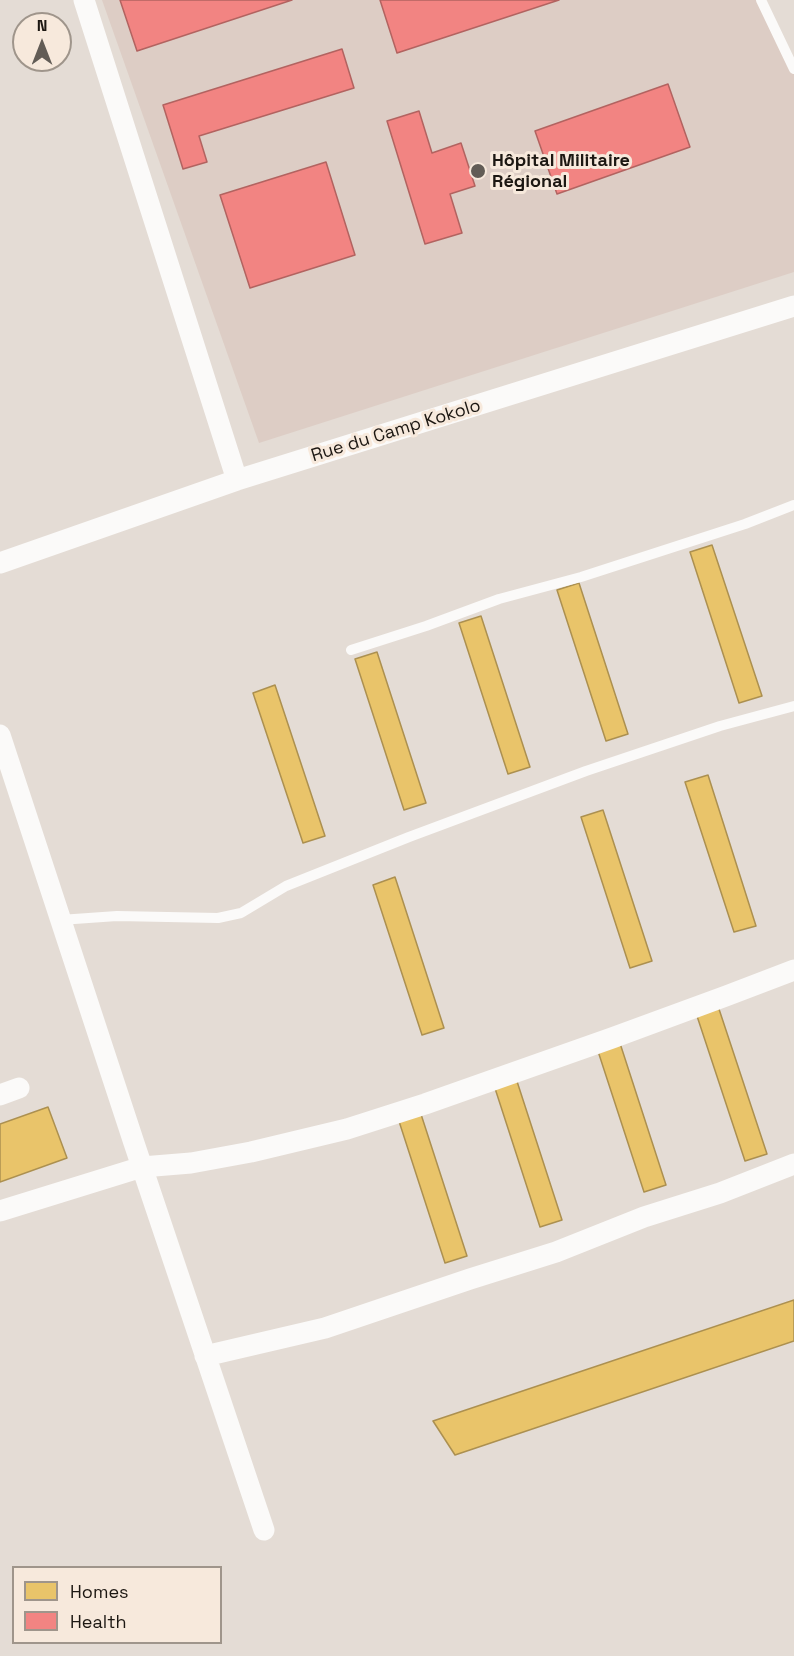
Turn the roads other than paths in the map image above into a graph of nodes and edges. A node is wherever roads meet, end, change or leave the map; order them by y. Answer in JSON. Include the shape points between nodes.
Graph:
{"nodes":[{"id":1,"x":84,"y":0,"type":"edge"},
{"id":2,"x":761,"y":0,"type":"edge"},
{"id":3,"x":794,"y":69,"type":"edge"},
{"id":4,"x":794,"y":306,"type":"edge"},
{"id":5,"x":237,"y":480,"type":"junction"},
{"id":6,"x":794,"y":505,"type":"edge"},
{"id":7,"x":0,"y":563,"type":"edge"},
{"id":8,"x":351,"y":651,"type":"dead end"},
{"id":9,"x":794,"y":706,"type":"edge"},
{"id":10,"x":0,"y":735,"type":"edge"},
{"id":11,"x":60,"y":920,"type":"junction"},
{"id":12,"x":794,"y":970,"type":"edge"},
{"id":13,"x":794,"y":1164,"type":"edge"},
{"id":14,"x":142,"y":1167,"type":"junction"},
{"id":15,"x":0,"y":1210,"type":"edge"},
{"id":16,"x":205,"y":1356,"type":"junction"},
{"id":17,"x":264,"y":1530,"type":"dead end"}],
"edges":[{"from":1,"to":5,"type":"street"},
{"from":2,"to":3,"type":"lane"},
{"from":4,"to":5,"type":"street","name":"Rue du Camp Kokolo"},
{"from":5,"to":7,"type":"street","name":"Rue du Camp Kokolo"},
{"from":6,"to":8,"type":"lane","via":[[581,578],[499,599]]},
{"from":9,"to":11,"type":"lane","via":[[586,771],[409,837],[286,886],[241,913],[218,918],[117,916]]},
{"from":10,"to":11,"type":"street"},
{"from":11,"to":14,"type":"street"},
{"from":12,"to":14,"type":"street","via":[[612,1038],[347,1129],[201,1162]]},
{"from":13,"to":16,"type":"street","via":[[556,1252],[336,1325]]},
{"from":14,"to":15,"type":"street"},
{"from":14,"to":16,"type":"street"},
{"from":16,"to":17,"type":"street"}]}
